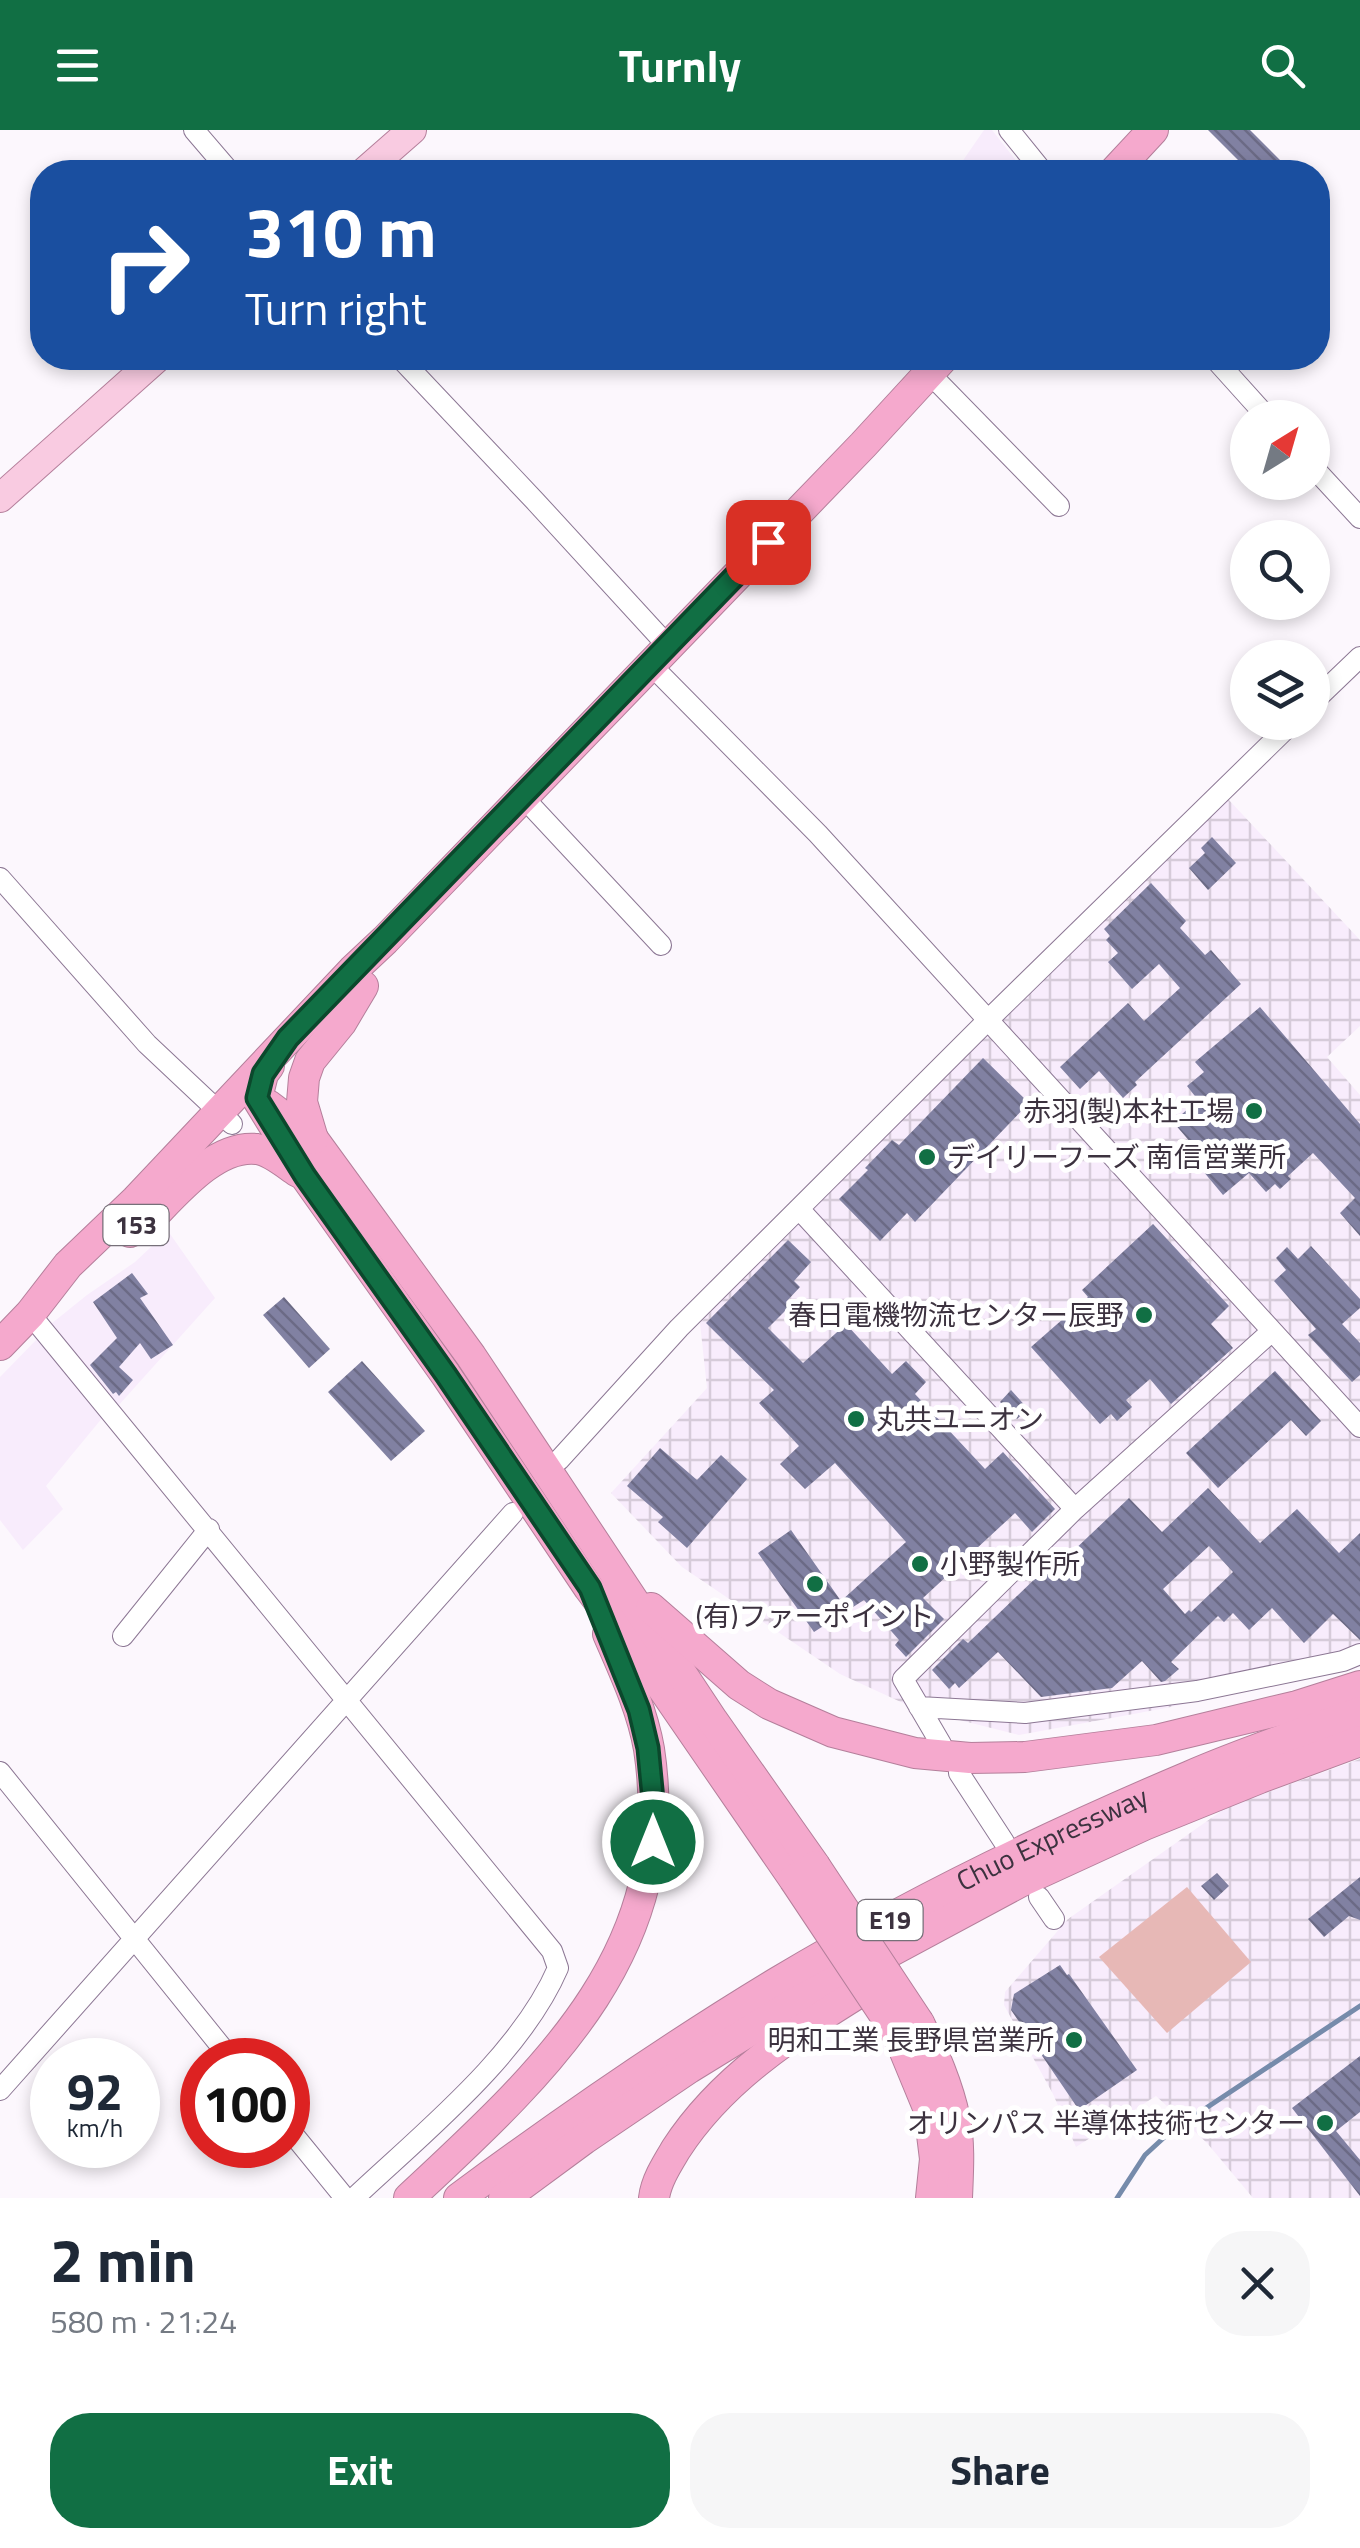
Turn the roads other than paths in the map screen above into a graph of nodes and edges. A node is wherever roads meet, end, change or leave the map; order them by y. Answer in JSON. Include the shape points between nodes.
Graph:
{"nodes":[{"id":1,"x":194,"y":130,"type":"edge"},
{"id":2,"x":412,"y":130,"type":"edge"},
{"id":3,"x":1009,"y":130,"type":"edge"},
{"id":4,"x":1153,"y":130,"type":"edge"},
{"id":5,"x":220,"y":160,"type":"edge"},
{"id":6,"x":378,"y":160,"type":"edge"},
{"id":7,"x":1033,"y":160,"type":"edge"},
{"id":8,"x":1125,"y":160,"type":"edge"},
{"id":9,"x":144,"y":370,"type":"edge"},
{"id":10,"x":411,"y":370,"type":"edge"},
{"id":11,"x":931,"y":370,"type":"edge"},
{"id":12,"x":940,"y":370,"type":"edge"},
{"id":13,"x":1225,"y":370,"type":"edge"},
{"id":14,"x":1252,"y":400,"type":"edge"},
{"id":15,"x":1330,"y":486,"type":"edge"},
{"id":16,"x":0,"y":498,"type":"edge"},
{"id":17,"x":1059,"y":506,"type":"dead end"},
{"id":18,"x":1360,"y":518,"type":"edge"},
{"id":19,"x":658,"y":655,"type":"junction"},
{"id":20,"x":1360,"y":657,"type":"edge"},
{"id":21,"x":1330,"y":686,"type":"edge"},
{"id":22,"x":1275,"y":740,"type":"edge"},
{"id":23,"x":522,"y":796,"type":"junction"},
{"id":24,"x":0,"y":878,"type":"edge"},
{"id":25,"x":385,"y":940,"type":"junction"},
{"id":26,"x":661,"y":944,"type":"dead end"},
{"id":27,"x":362,"y":986,"type":"junction"},
{"id":28,"x":987,"y":1021,"type":"junction"},
{"id":29,"x":288,"y":1038,"type":"junction"},
{"id":30,"x":257,"y":1098,"type":"junction"},
{"id":31,"x":225,"y":1119,"type":"junction"},
{"id":32,"x":313,"y":1139,"type":"junction"},
{"id":33,"x":305,"y":1176,"type":"junction"},
{"id":34,"x":800,"y":1210,"type":"junction"},
{"id":35,"x":130,"y":1232,"type":"junction"},
{"id":36,"x":30,"y":1314,"type":"junction"},
{"id":37,"x":1272,"y":1331,"type":"junction"},
{"id":38,"x":0,"y":1344,"type":"edge"},
{"id":39,"x":1360,"y":1427,"type":"edge"},
{"id":40,"x":559,"y":1460,"type":"dead end"},
{"id":41,"x":1075,"y":1509,"type":"junction"},
{"id":42,"x":513,"y":1512,"type":"dead end"},
{"id":43,"x":209,"y":1530,"type":"junction"},
{"id":44,"x":622,"y":1584,"type":"junction"},
{"id":45,"x":590,"y":1588,"type":"junction"},
{"id":46,"x":124,"y":1636,"type":"dead end"},
{"id":47,"x":1360,"y":1654,"type":"edge"},
{"id":48,"x":1360,"y":1686,"type":"edge"},
{"id":49,"x":348,"y":1699,"type":"junction"},
{"id":50,"x":919,"y":1707,"type":"junction"},
{"id":51,"x":1360,"y":1712,"type":"edge"},
{"id":52,"x":1360,"y":1741,"type":"edge"},
{"id":53,"x":941,"y":1744,"type":"dead end"},
{"id":54,"x":0,"y":1772,"type":"edge"},
{"id":55,"x":958,"y":1773,"type":"dead end"},
{"id":56,"x":1004,"y":1842,"type":"dead end"},
{"id":57,"x":1070,"y":1858,"type":"junction"},
{"id":58,"x":805,"y":1872,"type":"junction"},
{"id":59,"x":1040,"y":1897,"type":"dead end"},
{"id":60,"x":1054,"y":1918,"type":"dead end"},
{"id":61,"x":134,"y":1940,"type":"junction"},
{"id":62,"x":909,"y":2029,"type":"junction"},
{"id":63,"x":214,"y":2038,"type":"edge"},
{"id":64,"x":0,"y":2090,"type":"edge"},
{"id":65,"x":310,"y":2155,"type":"edge"},
{"id":66,"x":345,"y":2198,"type":"edge"},
{"id":67,"x":354,"y":2198,"type":"edge"},
{"id":68,"x":409,"y":2198,"type":"edge"},
{"id":69,"x":458,"y":2198,"type":"edge"},
{"id":70,"x":504,"y":2198,"type":"edge"},
{"id":71,"x":654,"y":2198,"type":"edge"},
{"id":72,"x":931,"y":2198,"type":"edge"},
{"id":73,"x":957,"y":2198,"type":"edge"}],
"edges":[{"from":1,"to":5,"type":"street"},
{"from":2,"to":6,"type":"main road"},
{"from":3,"to":7,"type":"street"},
{"from":4,"to":8,"type":"highway"},
{"from":9,"to":16,"type":"main road"},
{"from":10,"to":19,"type":"street","via":[[535,500]]},
{"from":11,"to":19,"type":"highway","number":"153"},
{"from":12,"to":17,"type":"street"},
{"from":13,"to":14,"type":"street"},
{"from":15,"to":18,"type":"street"},
{"from":19,"to":23,"type":"highway","number":"153"},
{"from":19,"to":28,"type":"street"},
{"from":20,"to":21,"type":"street"},
{"from":22,"to":28,"type":"street"},
{"from":23,"to":25,"type":"highway","number":"153"},
{"from":23,"to":26,"type":"street"},
{"from":24,"to":31,"type":"street","via":[[147,1044]]},
{"from":25,"to":27,"type":"highway","number":"153"},
{"from":25,"to":29,"type":"highway","number":"153"},
{"from":27,"to":30,"type":"highway","number":"153"},
{"from":27,"to":32,"type":"highway","via":[[304,1078],[302,1102]]},
{"from":28,"to":34,"type":"street"},
{"from":28,"to":37,"type":"street"},
{"from":29,"to":30,"type":"highway","via":[[263,1074]]},
{"from":29,"to":31,"type":"highway","number":"153"},
{"from":30,"to":31,"type":"highway"},
{"from":30,"to":32,"type":"highway"},
{"from":30,"to":33,"type":"highway"},
{"from":31,"to":35,"type":"highway","number":"153"},
{"from":31,"to":36,"type":"highway","number":"153","via":[[68,1265]]},
{"from":32,"to":44,"type":"highway","via":[[472,1356]]},
{"from":33,"to":35,"type":"highway","via":[[260,1149],[218,1156]]},
{"from":33,"to":45,"type":"highway"},
{"from":34,"to":40,"type":"street","via":[[679,1328]]},
{"from":34,"to":41,"type":"street"},
{"from":35,"to":36,"type":"highway","number":"153"},
{"from":36,"to":38,"type":"highway","number":"153"},
{"from":36,"to":43,"type":"street"},
{"from":37,"to":39,"type":"street"},
{"from":37,"to":41,"type":"street"},
{"from":41,"to":50,"type":"street","via":[[902,1679]]},
{"from":42,"to":49,"type":"street"},
{"from":43,"to":46,"type":"street"},
{"from":43,"to":49,"type":"street"},
{"from":44,"to":48,"type":"highway","via":[[769,1704],[833,1732],[915,1753],[1025,1756],[1156,1740]]},
{"from":44,"to":58,"type":"highway"},
{"from":45,"to":58,"type":"highway"},
{"from":45,"to":68,"type":"highway","via":[[648,1748],[653,1842],[637,1913],[622,1951],[576,2024],[519,2092]]},
{"from":47,"to":50,"type":"street","via":[[1198,1691],[1025,1713]]},
{"from":49,"to":61,"type":"street"},
{"from":49,"to":67,"type":"street","via":[[552,1951],[558,1968],[504,2050],[466,2093]]},
{"from":50,"to":53,"type":"street"},
{"from":51,"to":69,"type":"highway","name":"Chuo Expressway","number":"E19","via":[[1143,1796],[870,1931],[674,2046]]},
{"from":52,"to":57,"type":"highway","name":"Chuo Expressway","number":"E19"},
{"from":54,"to":61,"type":"street"},
{"from":55,"to":56,"type":"street"},
{"from":57,"to":70,"type":"highway","name":"Chuo Expressway","number":"E19","via":[[793,2004],[688,2068]]},
{"from":57,"to":71,"type":"highway","via":[[732,2080],[691,2126]]},
{"from":58,"to":62,"type":"highway","bridge":true},
{"from":59,"to":60,"type":"street"},
{"from":61,"to":63,"type":"street"},
{"from":61,"to":64,"type":"street"},
{"from":62,"to":72,"type":"highway","via":[[929,2110]]},
{"from":62,"to":73,"type":"highway","via":[[941,2070],[955,2120]]},
{"from":65,"to":66,"type":"street"}]}
